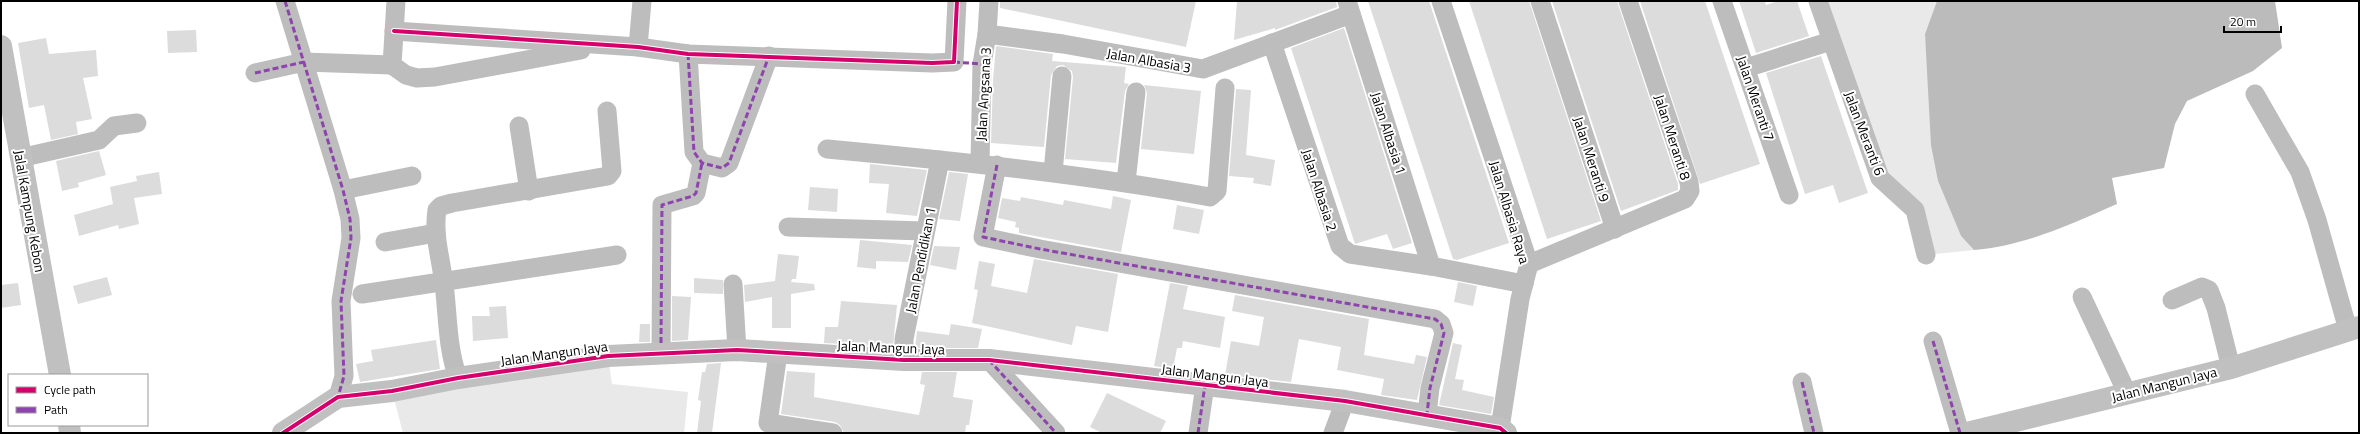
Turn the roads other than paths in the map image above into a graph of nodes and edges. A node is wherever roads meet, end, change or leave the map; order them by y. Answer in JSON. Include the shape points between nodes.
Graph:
{"nodes":[{"id":1,"x":285,"y":1,"type":"edge"},
{"id":2,"x":396,"y":1,"type":"edge"},
{"id":3,"x":642,"y":1,"type":"edge"},
{"id":4,"x":957,"y":1,"type":"edge"},
{"id":5,"x":989,"y":1,"type":"edge"},
{"id":6,"x":1441,"y":1,"type":"edge"},
{"id":7,"x":1540,"y":1,"type":"edge"},
{"id":8,"x":1628,"y":1,"type":"edge"},
{"id":9,"x":1722,"y":1,"type":"edge"},
{"id":10,"x":1818,"y":1,"type":"edge"},
{"id":11,"x":1349,"y":8,"type":"edge"},
{"id":12,"x":394,"y":31,"type":"junction"},
{"id":13,"x":987,"y":34,"type":"junction"},
{"id":14,"x":1831,"y":41,"type":"junction"},
{"id":15,"x":1272,"y":44,"type":"junction"},
{"id":16,"x":606,"y":45,"type":"junction"},
{"id":17,"x":1,"y":46,"type":"edge"},
{"id":18,"x":638,"y":47,"type":"junction"},
{"id":19,"x":688,"y":54,"type":"junction"},
{"id":20,"x":769,"y":56,"type":"junction"},
{"id":21,"x":304,"y":62,"type":"junction"},
{"id":22,"x":392,"y":65,"type":"junction"},
{"id":23,"x":1746,"y":68,"type":"junction"},
{"id":24,"x":255,"y":73,"type":"dead end"},
{"id":25,"x":1062,"y":76,"type":"dead end"},
{"id":26,"x":1226,"y":88,"type":"dead end"},
{"id":27,"x":1136,"y":92,"type":"dead end"},
{"id":28,"x":2256,"y":94,"type":"dead end"},
{"id":29,"x":607,"y":111,"type":"dead end"},
{"id":30,"x":136,"y":124,"type":"dead end"},
{"id":31,"x":519,"y":126,"type":"dead end"},
{"id":32,"x":828,"y":149,"type":"dead end"},
{"id":33,"x":20,"y":158,"type":"junction"},
{"id":34,"x":940,"y":160,"type":"junction"},
{"id":35,"x":702,"y":163,"type":"junction"},
{"id":36,"x":989,"y":164,"type":"junction"},
{"id":37,"x":1053,"y":172,"type":"junction"},
{"id":38,"x":412,"y":176,"type":"dead end"},
{"id":39,"x":1126,"y":182,"type":"junction"},
{"id":40,"x":343,"y":190,"type":"junction"},
{"id":41,"x":529,"y":191,"type":"junction"},
{"id":42,"x":1789,"y":195,"type":"dead end"},
{"id":43,"x":788,"y":227,"type":"dead end"},
{"id":44,"x":1615,"y":229,"type":"junction"},
{"id":45,"x":925,"y":231,"type":"junction"},
{"id":46,"x":436,"y":233,"type":"junction"},
{"id":47,"x":385,"y":242,"type":"dead end"},
{"id":48,"x":617,"y":255,"type":"dead end"},
{"id":49,"x":1926,"y":255,"type":"dead end"},
{"id":50,"x":1529,"y":264,"type":"junction"},
{"id":51,"x":1431,"y":266,"type":"junction"},
{"id":52,"x":444,"y":283,"type":"junction"},
{"id":53,"x":734,"y":284,"type":"dead end"},
{"id":54,"x":1524,"y":284,"type":"junction"},
{"id":55,"x":362,"y":294,"type":"dead end"},
{"id":56,"x":2082,"y":297,"type":"dead end"},
{"id":57,"x":2172,"y":300,"type":"dead end"},
{"id":58,"x":2354,"y":329,"type":"edge"},
{"id":59,"x":1933,"y":341,"type":"dead end"},
{"id":60,"x":737,"y":350,"type":"junction"},
{"id":61,"x":661,"y":353,"type":"junction"},
{"id":62,"x":778,"y":353,"type":"junction"},
{"id":63,"x":904,"y":360,"type":"junction"},
{"id":64,"x":989,"y":360,"type":"junction"},
{"id":65,"x":2231,"y":368,"type":"junction"},
{"id":66,"x":60,"y":374,"type":"edge"},
{"id":67,"x":458,"y":378,"type":"junction"},
{"id":68,"x":1802,"y":382,"type":"dead end"},
{"id":69,"x":1205,"y":385,"type":"junction"},
{"id":70,"x":2126,"y":393,"type":"junction"},
{"id":71,"x":338,"y":397,"type":"junction"},
{"id":72,"x":1345,"y":401,"type":"junction"},
{"id":73,"x":1427,"y":414,"type":"junction"},
{"id":74,"x":1503,"y":431,"type":"edge"},
{"id":75,"x":283,"y":433,"type":"edge"},
{"id":76,"x":833,"y":433,"type":"edge"},
{"id":77,"x":1056,"y":433,"type":"edge"},
{"id":78,"x":1198,"y":433,"type":"edge"},
{"id":79,"x":1333,"y":433,"type":"edge"},
{"id":80,"x":1814,"y":433,"type":"edge"},
{"id":81,"x":1960,"y":433,"type":"edge"},
{"id":82,"x":1967,"y":433,"type":"edge"}],
"edges":[{"from":1,"to":21,"type":"street"},
{"from":2,"to":12,"type":"street"},
{"from":3,"to":18,"type":"street"},
{"from":4,"to":20,"type":"street","via":[[954,62]]},
{"from":5,"to":13,"type":"street","name":"Jalan Angsana 3"},
{"from":6,"to":50,"type":"street","name":"Jalan Albasia Raya"},
{"from":7,"to":44,"type":"street","name":"Jalan Meranti 9"},
{"from":8,"to":44,"type":"street","name":"Jalan Meranti 8","via":[[1689,182],[1690,192],[1685,199]]},
{"from":9,"to":23,"type":"street","name":"Jalan Meranti 7"},
{"from":10,"to":14,"type":"street","name":"Jalan Meranti 6"},
{"from":11,"to":15,"type":"street","name":"Jalan Albasia 3"},
{"from":11,"to":51,"type":"street","name":"Jalan Albasia 1"},
{"from":12,"to":16,"type":"street"},
{"from":12,"to":22,"type":"street"},
{"from":13,"to":15,"type":"street","name":"Jalan Albasia 3","via":[[1062,44],[1203,69]]},
{"from":13,"to":36,"type":"street","name":"Jalan Angsana 3","via":[[982,64]]},
{"from":14,"to":23,"type":"street"},
{"from":14,"to":49,"type":"street","name":"Jalan Meranti 6","via":[[1880,178],[1915,210]]},
{"from":15,"to":51,"type":"street","name":"Jalan Albasia 2","via":[[1340,246],[1350,254]]},
{"from":16,"to":18,"type":"street"},
{"from":16,"to":22,"type":"street","via":[[435,78],[411,76]]},
{"from":17,"to":33,"type":"street","name":"Jalal Kampung Kebon"},
{"from":18,"to":19,"type":"street"},
{"from":19,"to":20,"type":"street"},
{"from":19,"to":35,"type":"street","via":[[691,135],[694,152]]},
{"from":20,"to":35,"type":"street","via":[[730,163],[722,168]]},
{"from":21,"to":22,"type":"street"},
{"from":21,"to":24,"type":"street"},
{"from":21,"to":40,"type":"street"},
{"from":23,"to":42,"type":"street","name":"Jalan Meranti 7"},
{"from":25,"to":37,"type":"street"},
{"from":26,"to":39,"type":"street","via":[[1217,191],[1210,197]]},
{"from":27,"to":39,"type":"street"},
{"from":28,"to":58,"type":"street","via":[[2300,172]]},
{"from":29,"to":41,"type":"street","via":[[612,171],[600,177]]},
{"from":30,"to":33,"type":"street","via":[[114,126],[99,140]]},
{"from":31,"to":41,"type":"street"},
{"from":32,"to":34,"type":"street"},
{"from":33,"to":66,"type":"street","name":"Jalal Kampung Kebon"},
{"from":34,"to":36,"type":"street"},
{"from":34,"to":45,"type":"street","name":"Jalan Pendidikan 1"},
{"from":35,"to":61,"type":"street","via":[[696,193],[662,205]]},
{"from":36,"to":37,"type":"street"},
{"from":36,"to":73,"type":"street","name":"Jalan Angsana 3","via":[[983,237],[1435,318],[1442,324],[1444,333],[1430,388]]},
{"from":37,"to":39,"type":"street"},
{"from":38,"to":40,"type":"street"},
{"from":40,"to":71,"type":"street","via":[[350,219],[351,238],[341,301],[344,376]]},
{"from":41,"to":46,"type":"street","via":[[441,206],[437,210]]},
{"from":43,"to":45,"type":"street"},
{"from":44,"to":50,"type":"street"},
{"from":45,"to":63,"type":"street","name":"Jalan Pendidikan 1","via":[[904,339]]},
{"from":46,"to":47,"type":"street"},
{"from":46,"to":52,"type":"street"},
{"from":48,"to":52,"type":"street"},
{"from":50,"to":54,"type":"street","name":"Jalan Albasia Raya"},
{"from":51,"to":54,"type":"street","name":"Jalan Albasia 2"},
{"from":52,"to":55,"type":"street"},
{"from":52,"to":67,"type":"street","via":[[452,363]]},
{"from":53,"to":60,"type":"street"},
{"from":54,"to":74,"type":"street","name":"Jalan Albasia Raya"},
{"from":56,"to":70,"type":"street"},
{"from":57,"to":65,"type":"street","via":[[2202,287],[2209,290]]},
{"from":58,"to":65,"type":"street","name":"Jalan Mangun Jaya"},
{"from":59,"to":81,"type":"street"},
{"from":60,"to":61,"type":"street","name":"Jalan Mangun Jaya"},
{"from":60,"to":62,"type":"street","name":"Jalan Mangun Jaya"},
{"from":61,"to":67,"type":"street","name":"Jalan Mangun Jaya","via":[[608,356]]},
{"from":62,"to":63,"type":"street","name":"Jalan Mangun Jaya"},
{"from":62,"to":76,"type":"street","via":[[768,423]]},
{"from":63,"to":64,"type":"street","name":"Jalan Mangun Jaya"},
{"from":64,"to":69,"type":"street","name":"Jalan Mangun Jaya"},
{"from":64,"to":77,"type":"street"},
{"from":65,"to":70,"type":"street","name":"Jalan Mangun Jaya"},
{"from":67,"to":71,"type":"street","name":"Jalan Mangun Jaya","via":[[392,391]]},
{"from":68,"to":80,"type":"street"},
{"from":69,"to":72,"type":"street","name":"Jalan Mangun Jaya"},
{"from":69,"to":78,"type":"street"},
{"from":70,"to":82,"type":"street","name":"Jalan Mangun Jaya"},
{"from":71,"to":75,"type":"street","name":"Jalan Mangun Jaya"},
{"from":72,"to":73,"type":"street","name":"Jalan Mangun Jaya"},
{"from":72,"to":79,"type":"street"},
{"from":73,"to":74,"type":"street","name":"Jalan Mangun Jaya"}]}
